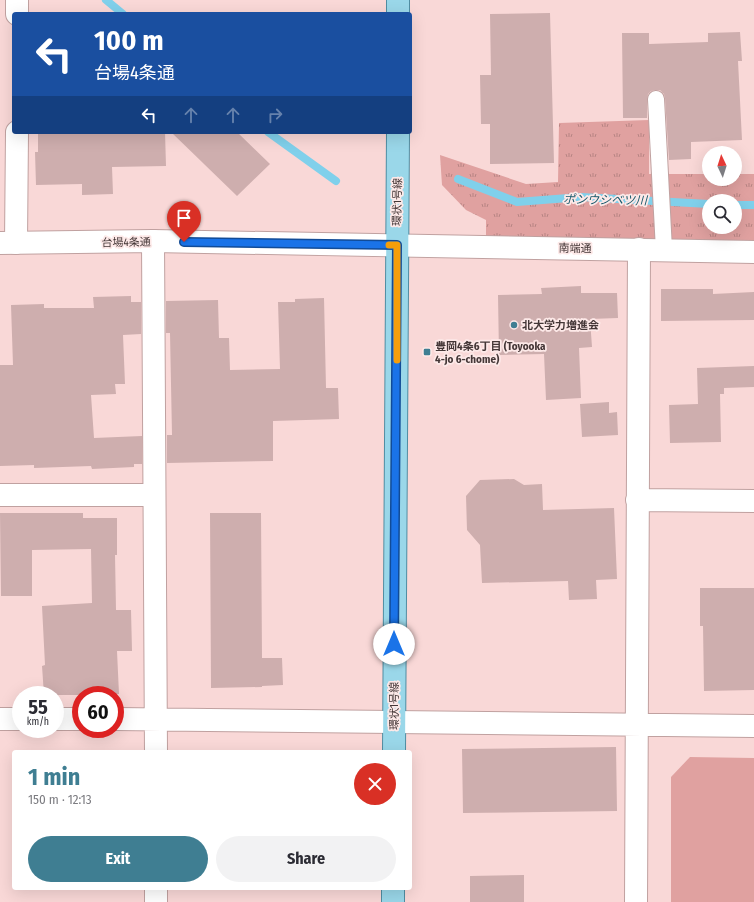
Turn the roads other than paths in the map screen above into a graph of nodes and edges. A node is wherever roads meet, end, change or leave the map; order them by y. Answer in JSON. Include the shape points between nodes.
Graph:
{"nodes":[{"id":1,"x":17,"y":0,"type":"edge"},
{"id":2,"x":398,"y":0,"type":"edge"},
{"id":3,"x":17,"y":12,"type":"edge"},
{"id":4,"x":398,"y":12,"type":"edge"},
{"id":5,"x":656,"y":99,"type":"dead end"},
{"id":6,"x":16,"y":134,"type":"edge"},
{"id":7,"x":398,"y":134,"type":"edge"},
{"id":8,"x":153,"y":241,"type":"junction"},
{"id":9,"x":8,"y":243,"type":"edge"},
{"id":10,"x":397,"y":245,"type":"junction"},
{"id":11,"x":639,"y":249,"type":"junction"},
{"id":12,"x":664,"y":250,"type":"junction"},
{"id":13,"x":754,"y":252,"type":"edge"},
{"id":14,"x":0,"y":495,"type":"edge"},
{"id":15,"x":154,"y":495,"type":"junction"},
{"id":16,"x":638,"y":500,"type":"junction"},
{"id":17,"x":754,"y":501,"type":"edge"},
{"id":18,"x":0,"y":719,"type":"edge"},
{"id":19,"x":12,"y":719,"type":"edge"},
{"id":20,"x":124,"y":719,"type":"edge"},
{"id":21,"x":156,"y":719,"type":"junction"},
{"id":22,"x":394,"y":721,"type":"junction"},
{"id":23,"x":636,"y":725,"type":"junction"},
{"id":24,"x":754,"y":726,"type":"edge"},
{"id":25,"x":156,"y":750,"type":"edge"},
{"id":26,"x":394,"y":750,"type":"edge"},
{"id":27,"x":156,"y":890,"type":"edge"},
{"id":28,"x":393,"y":890,"type":"edge"},
{"id":29,"x":156,"y":902,"type":"edge"},
{"id":30,"x":393,"y":902,"type":"edge"},
{"id":31,"x":636,"y":902,"type":"edge"}],
"edges":[{"from":1,"to":3,"type":"street"},
{"from":2,"to":4,"type":"main road"},
{"from":5,"to":12,"type":"lane"},
{"from":6,"to":9,"type":"street"},
{"from":7,"to":10,"type":"main road","name":"環状1号線"},
{"from":8,"to":9,"type":"street","name":"台場4条通"},
{"from":8,"to":10,"type":"street","name":"台場4条通"},
{"from":8,"to":15,"type":"street"},
{"from":10,"to":11,"type":"street","name":"南端通"},
{"from":10,"to":22,"type":"main road","name":"環状1号線"},
{"from":11,"to":12,"type":"street","name":"南端通"},
{"from":11,"to":16,"type":"street"},
{"from":12,"to":13,"type":"street","name":"南端通"},
{"from":14,"to":15,"type":"street"},
{"from":15,"to":21,"type":"street"},
{"from":16,"to":17,"type":"street"},
{"from":16,"to":23,"type":"street"},
{"from":18,"to":19,"type":"street"},
{"from":20,"to":21,"type":"street"},
{"from":21,"to":22,"type":"street"},
{"from":21,"to":25,"type":"street"},
{"from":22,"to":23,"type":"street"},
{"from":22,"to":26,"type":"main road","name":"環状1号線"},
{"from":23,"to":24,"type":"street"},
{"from":23,"to":31,"type":"street"},
{"from":27,"to":29,"type":"street"},
{"from":28,"to":30,"type":"main road"}]}
